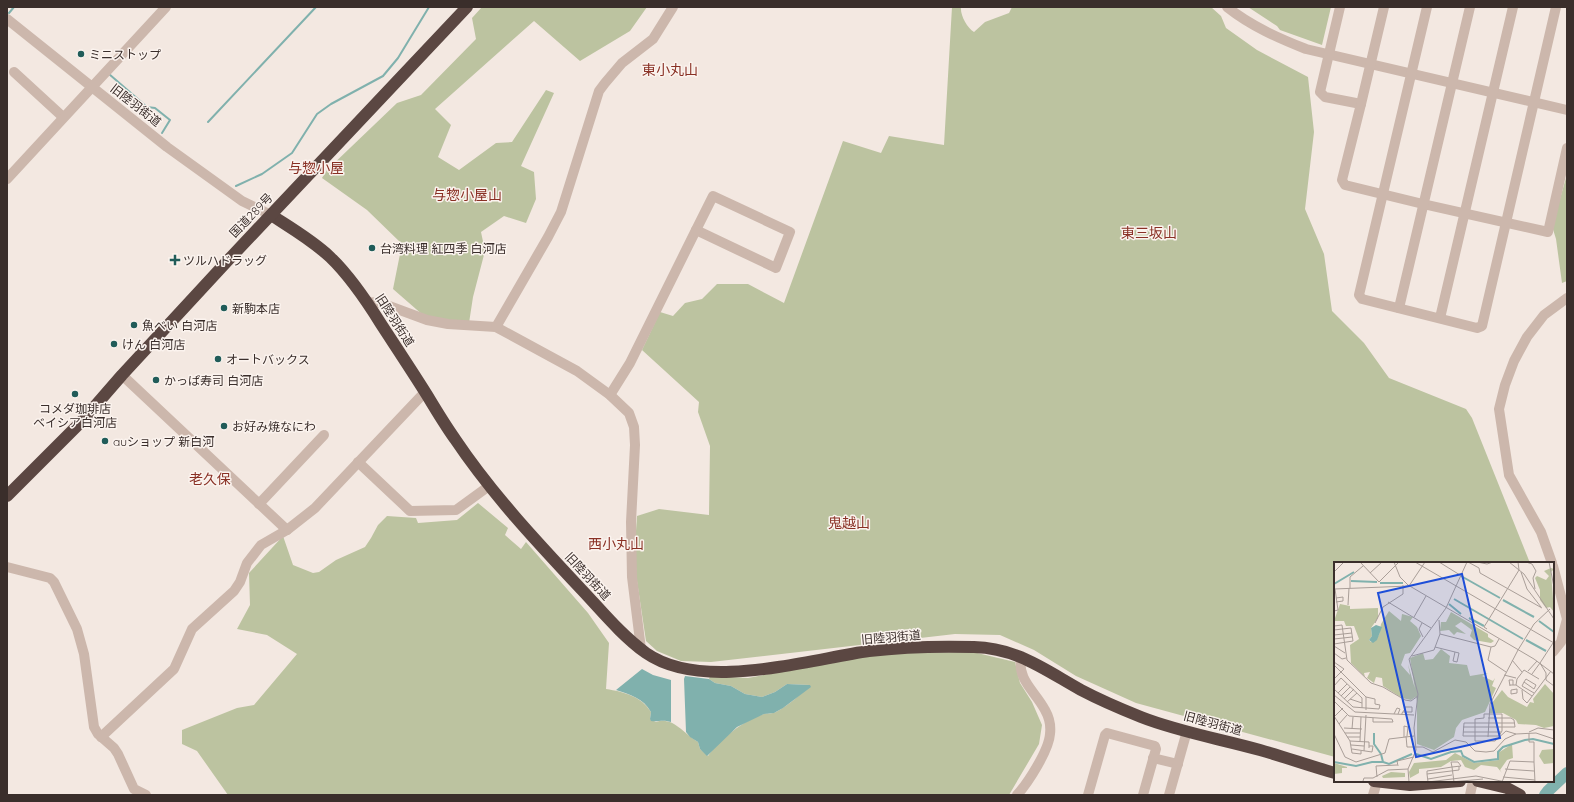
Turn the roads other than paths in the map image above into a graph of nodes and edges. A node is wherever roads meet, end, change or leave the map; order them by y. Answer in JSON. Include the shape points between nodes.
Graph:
{"nodes":[{"id":1,"x":166,"y":7,"type":"edge"},
{"id":2,"x":467,"y":7,"type":"edge"},
{"id":3,"x":673,"y":7,"type":"edge"},
{"id":4,"x":1227,"y":7,"type":"edge"},
{"id":5,"x":1340,"y":7,"type":"edge"},
{"id":6,"x":1384,"y":7,"type":"edge"},
{"id":7,"x":1427,"y":7,"type":"edge"},
{"id":8,"x":1470,"y":7,"type":"edge"},
{"id":9,"x":1513,"y":7,"type":"edge"},
{"id":10,"x":1556,"y":7,"type":"edge"},
{"id":11,"x":7,"y":19,"type":"edge"},
{"id":12,"x":1328,"y":55,"type":"junction"},
{"id":13,"x":1371,"y":64,"type":"junction"},
{"id":14,"x":14,"y":72,"type":"dead end"},
{"id":15,"x":1411,"y":74,"type":"junction"},
{"id":16,"x":1452,"y":84,"type":"junction"},
{"id":17,"x":90,"y":87,"type":"junction"},
{"id":18,"x":1493,"y":93,"type":"junction"},
{"id":19,"x":1534,"y":103,"type":"junction"},
{"id":20,"x":1361,"y":104,"type":"junction"},
{"id":21,"x":1567,"y":110,"type":"edge"},
{"id":22,"x":63,"y":117,"type":"junction"},
{"id":23,"x":1567,"y":148,"type":"edge"},
{"id":24,"x":7,"y":178,"type":"edge"},
{"id":25,"x":1383,"y":194,"type":"junction"},
{"id":26,"x":1423,"y":204,"type":"junction"},
{"id":27,"x":1464,"y":213,"type":"junction"},
{"id":28,"x":271,"y":215,"type":"junction"},
{"id":29,"x":1506,"y":223,"type":"junction"},
{"id":30,"x":696,"y":230,"type":"junction"},
{"id":31,"x":1567,"y":298,"type":"edge"},
{"id":32,"x":367,"y":302,"type":"junction"},
{"id":33,"x":1399,"y":308,"type":"junction"},
{"id":34,"x":1440,"y":318,"type":"junction"},
{"id":35,"x":496,"y":327,"type":"junction"},
{"id":36,"x":122,"y":375,"type":"junction"},
{"id":37,"x":425,"y":392,"type":"junction"},
{"id":38,"x":610,"y":395,"type":"junction"},
{"id":39,"x":324,"y":435,"type":"dead end"},
{"id":40,"x":358,"y":462,"type":"junction"},
{"id":41,"x":489,"y":486,"type":"junction"},
{"id":42,"x":7,"y":496,"type":"edge"},
{"id":43,"x":260,"y":504,"type":"junction"},
{"id":44,"x":287,"y":530,"type":"junction"},
{"id":45,"x":1552,"y":562,"type":"edge"},
{"id":46,"x":7,"y":567,"type":"edge"},
{"id":47,"x":1554,"y":570,"type":"edge"},
{"id":48,"x":641,"y":649,"type":"junction"},
{"id":49,"x":1554,"y":651,"type":"edge"},
{"id":50,"x":1021,"y":656,"type":"junction"},
{"id":51,"x":1187,"y":731,"type":"junction"},
{"id":52,"x":101,"y":737,"type":"junction"},
{"id":53,"x":1153,"y":758,"type":"junction"},
{"id":54,"x":1178,"y":764,"type":"junction"},
{"id":55,"x":1334,"y":773,"type":"edge"},
{"id":56,"x":1376,"y":782,"type":"edge"},
{"id":57,"x":1387,"y":782,"type":"edge"},
{"id":58,"x":1443,"y":782,"type":"edge"},
{"id":59,"x":1473,"y":782,"type":"edge"},
{"id":60,"x":1482,"y":782,"type":"edge"},
{"id":61,"x":146,"y":795,"type":"edge"},
{"id":62,"x":1017,"y":795,"type":"edge"},
{"id":63,"x":1088,"y":795,"type":"edge"},
{"id":64,"x":1143,"y":795,"type":"edge"},
{"id":65,"x":1169,"y":795,"type":"edge"},
{"id":66,"x":1373,"y":795,"type":"edge"},
{"id":67,"x":1470,"y":795,"type":"edge"},
{"id":68,"x":1520,"y":795,"type":"edge"}],
"edges":[{"from":1,"to":17,"type":"street"},
{"from":2,"to":28,"type":"highway","name":"国道289号"},
{"from":3,"to":35,"type":"street","via":[[653,39],[622,63],[599,91],[561,212]]},
{"from":4,"to":12,"type":"street","via":[[1244,20],[1284,41]]},
{"from":5,"to":12,"type":"street"},
{"from":6,"to":13,"type":"street"},
{"from":7,"to":15,"type":"street"},
{"from":8,"to":16,"type":"street"},
{"from":9,"to":18,"type":"street"},
{"from":10,"to":19,"type":"street"},
{"from":11,"to":17,"type":"street","name":"旧陸羽街道"},
{"from":12,"to":13,"type":"street"},
{"from":12,"to":20,"type":"street","via":[[1320,92],[1325,97]]},
{"from":13,"to":15,"type":"street"},
{"from":13,"to":20,"type":"street"},
{"from":14,"to":22,"type":"street"},
{"from":15,"to":16,"type":"street"},
{"from":15,"to":25,"type":"street"},
{"from":16,"to":18,"type":"street"},
{"from":16,"to":26,"type":"street"},
{"from":17,"to":22,"type":"street"},
{"from":17,"to":28,"type":"street","name":"旧陸羽街道","via":[[242,201]]},
{"from":18,"to":19,"type":"street"},
{"from":18,"to":27,"type":"street"},
{"from":19,"to":21,"type":"street"},
{"from":19,"to":29,"type":"street"},
{"from":20,"to":25,"type":"street","via":[[1342,180],[1345,185]]},
{"from":22,"to":24,"type":"street"},
{"from":23,"to":29,"type":"street","via":[[1548,232]]},
{"from":25,"to":26,"type":"street"},
{"from":25,"to":33,"type":"street","via":[[1359,295],[1362,299]]},
{"from":26,"to":27,"type":"street"},
{"from":26,"to":33,"type":"street"},
{"from":27,"to":29,"type":"street"},
{"from":27,"to":34,"type":"street"},
{"from":28,"to":32,"type":"highway","name":"旧陸羽街道","via":[[328,255],[345,272]]},
{"from":28,"to":36,"type":"highway","name":"国道289号"},
{"from":29,"to":34,"type":"street","via":[[1482,326],[1477,328]]},
{"from":30,"to":30,"type":"street","via":[[713,196],[790,232],[776,268]]},
{"from":30,"to":38,"type":"street","via":[[630,363]]},
{"from":31,"to":45,"type":"street","via":[[1544,315],[1527,337],[1514,361],[1498,409],[1509,475],[1541,532]]},
{"from":32,"to":35,"type":"street","via":[[380,303],[428,320],[448,324]]},
{"from":32,"to":37,"type":"highway","name":"旧陸羽街道"},
{"from":33,"to":34,"type":"street"},
{"from":35,"to":38,"type":"street","via":[[576,371]]},
{"from":36,"to":42,"type":"highway","name":"国道289号","via":[[82,421]]},
{"from":36,"to":43,"type":"street"},
{"from":37,"to":40,"type":"street"},
{"from":37,"to":41,"type":"highway","name":"旧陸羽街道","via":[[454,439]]},
{"from":38,"to":48,"type":"street","via":[[629,413],[634,427],[632,577]]},
{"from":39,"to":43,"type":"street"},
{"from":40,"to":41,"type":"street","via":[[410,511],[456,510]]},
{"from":40,"to":44,"type":"street","via":[[315,508]]},
{"from":41,"to":48,"type":"highway","name":"旧陸羽街道","via":[[518,522]]},
{"from":43,"to":44,"type":"street"},
{"from":44,"to":52,"type":"street","via":[[261,545],[246,563],[234,591],[192,629],[174,668]]},
{"from":46,"to":52,"type":"street","via":[[50,578],[54,582],[77,629],[84,654],[94,727]]},
{"from":47,"to":49,"type":"street","via":[[1567,619],[1561,642]]},
{"from":48,"to":50,"type":"highway","name":"旧陸羽街道","via":[[662,662],[678,667],[717,671],[774,668],[898,648],[976,647]]},
{"from":50,"to":51,"type":"highway","name":"旧陸羽街道","via":[[1104,701],[1144,718]]},
{"from":50,"to":62,"type":"street","via":[[1021,674],[1046,711],[1050,733],[1049,743],[1029,780]]},
{"from":51,"to":54,"type":"street"},
{"from":51,"to":55,"type":"highway","name":"旧陸羽街道"},
{"from":52,"to":61,"type":"street","via":[[118,754],[134,789]]},
{"from":53,"to":54,"type":"street"},
{"from":53,"to":63,"type":"street","via":[[1155,746],[1107,733]]},
{"from":53,"to":64,"type":"street"},
{"from":54,"to":65,"type":"street"},
{"from":56,"to":66,"type":"street"},
{"from":57,"to":58,"type":"highway"},
{"from":59,"to":67,"type":"street"},
{"from":60,"to":68,"type":"highway","via":[[1507,788]]}]}
